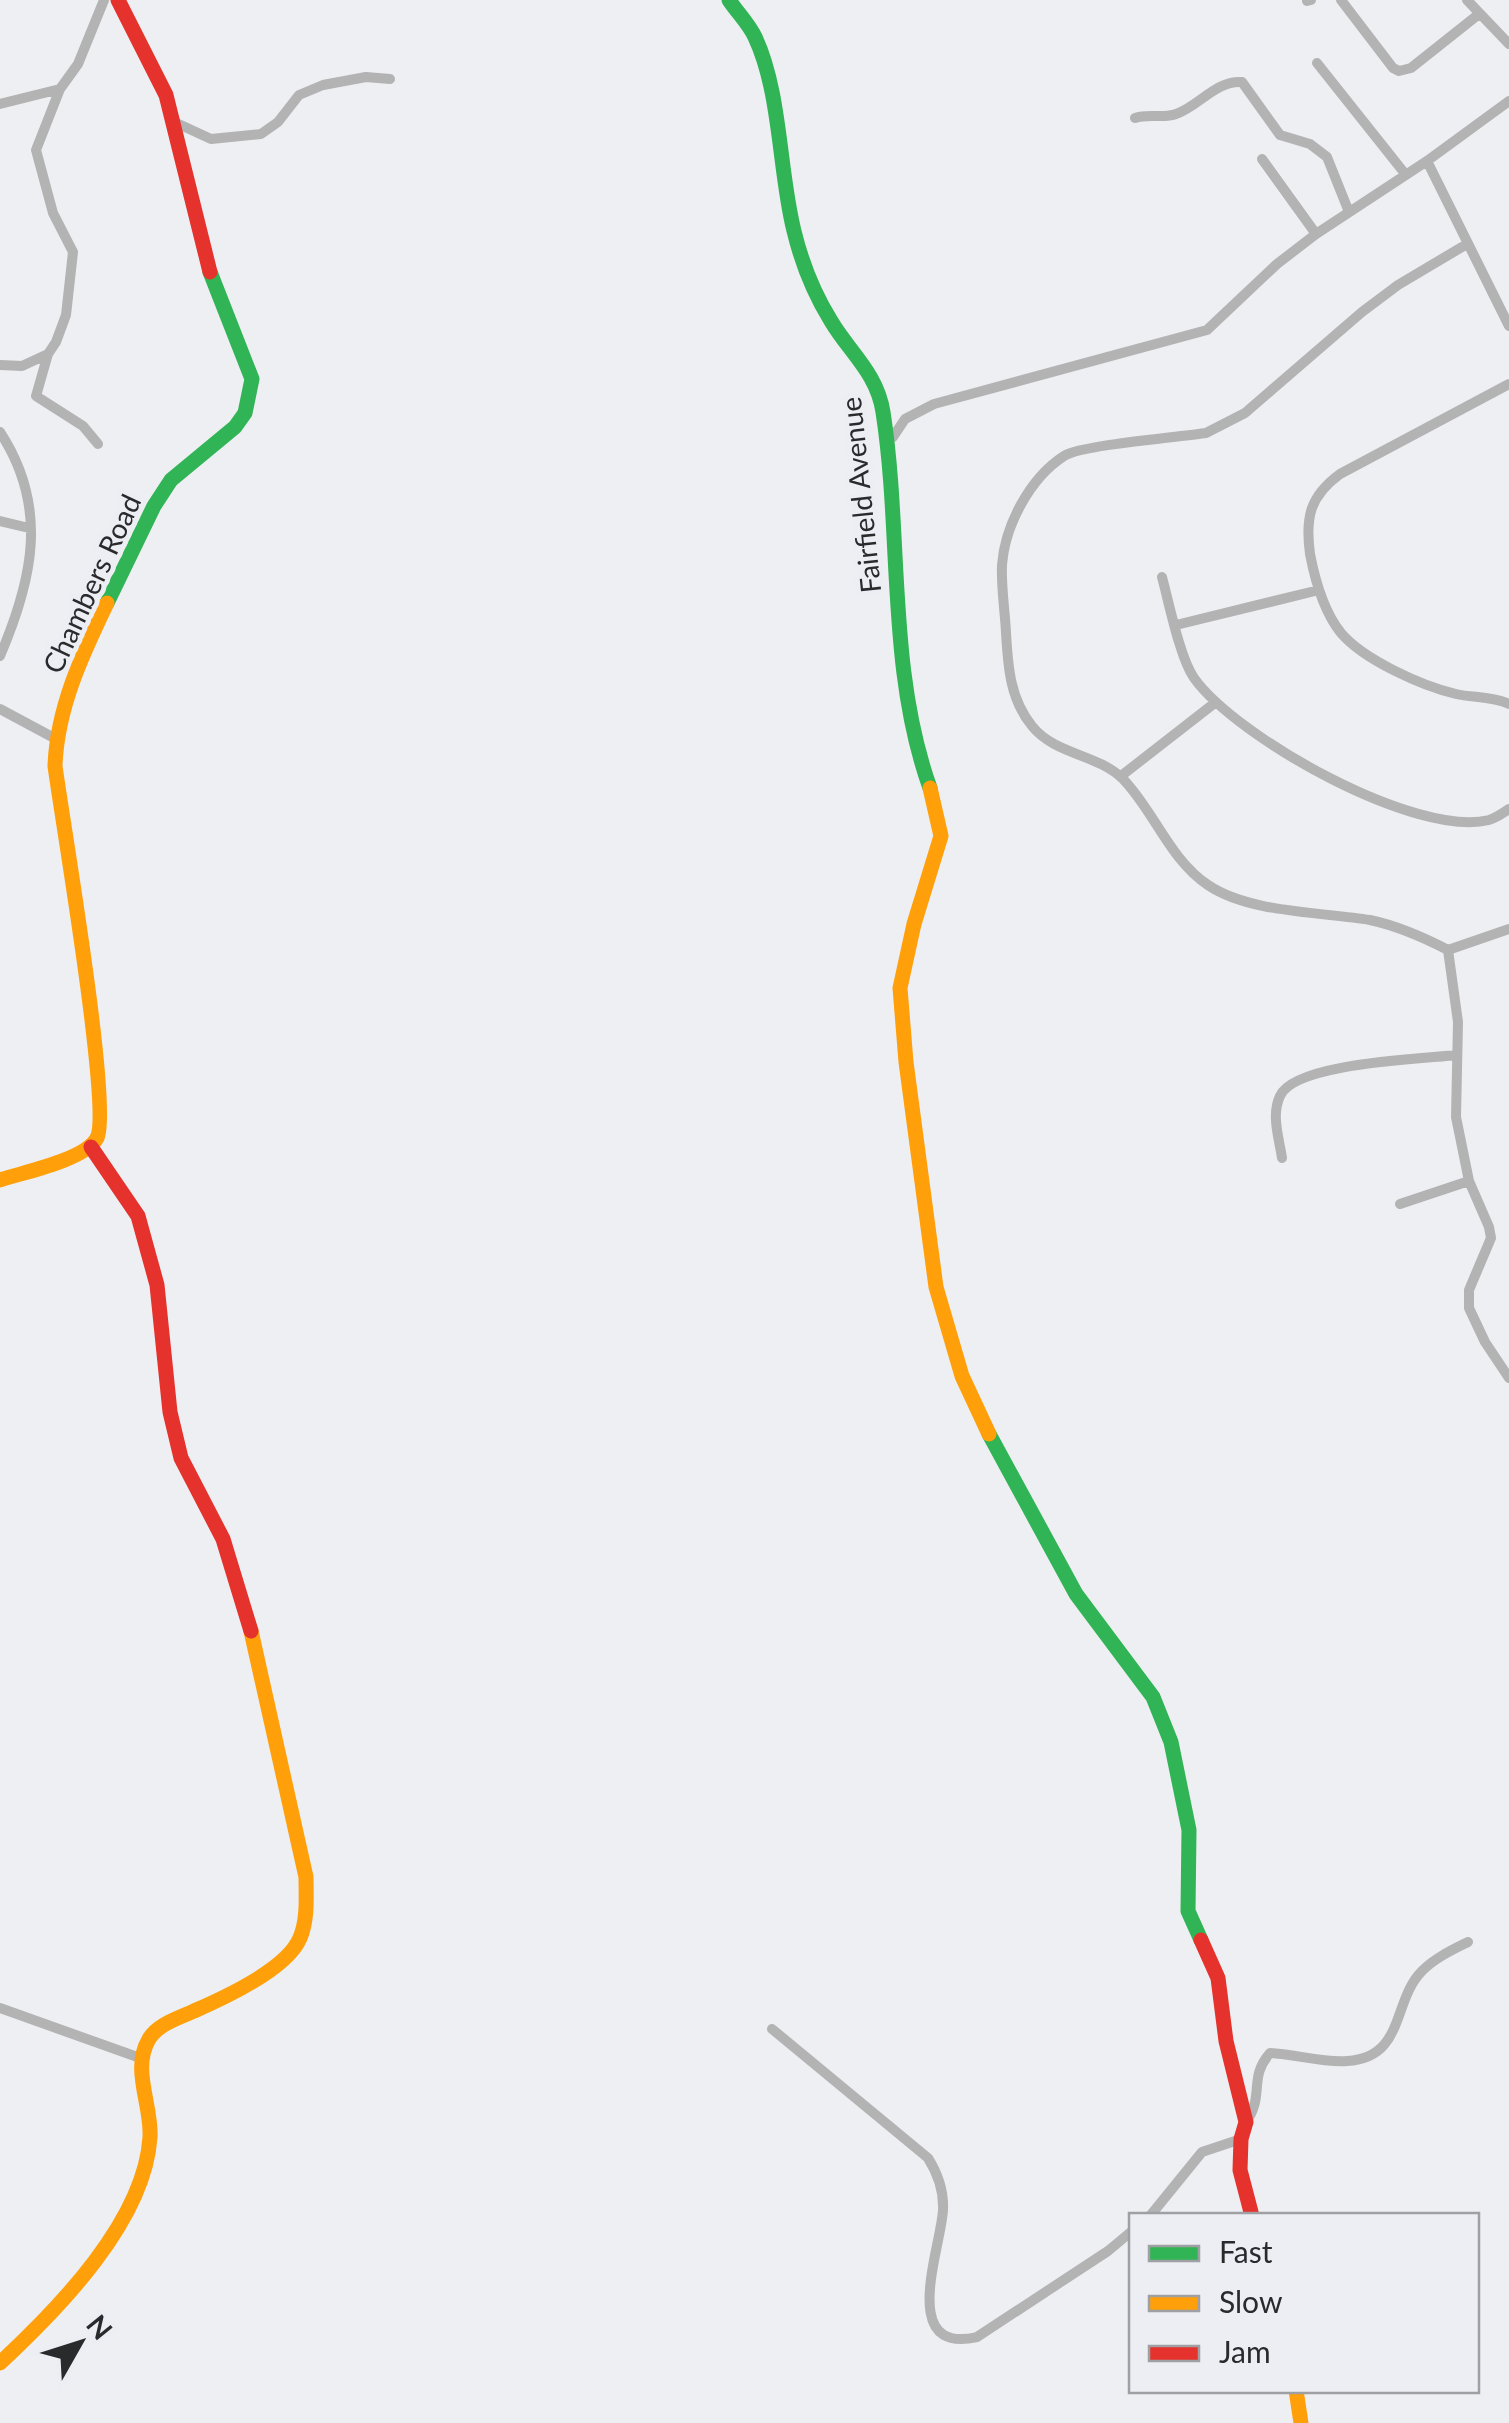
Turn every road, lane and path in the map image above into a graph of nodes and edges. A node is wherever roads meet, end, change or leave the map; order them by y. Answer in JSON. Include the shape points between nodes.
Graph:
{"nodes":[{"id":1,"x":104,"y":0,"type":"edge"},
{"id":2,"x":118,"y":0,"type":"edge"},
{"id":3,"x":730,"y":0,"type":"edge"},
{"id":4,"x":1341,"y":0,"type":"edge"},
{"id":5,"x":1467,"y":0,"type":"edge"},
{"id":6,"x":1479,"y":14,"type":"junction"},
{"id":7,"x":1509,"y":44,"type":"edge"},
{"id":8,"x":1317,"y":63,"type":"dead end"},
{"id":9,"x":390,"y":79,"type":"dead end"},
{"id":10,"x":60,"y":88,"type":"junction"},
{"id":11,"x":1509,"y":101,"type":"edge"},
{"id":12,"x":0,"y":104,"type":"edge"},
{"id":13,"x":1135,"y":118,"type":"dead end"},
{"id":14,"x":172,"y":120,"type":"junction"},
{"id":15,"x":1262,"y":159,"type":"dead end"},
{"id":16,"x":1427,"y":161,"type":"junction"},
{"id":17,"x":1406,"y":175,"type":"junction"},
{"id":18,"x":1349,"y":212,"type":"junction"},
{"id":19,"x":1316,"y":234,"type":"junction"},
{"id":20,"x":1467,"y":244,"type":"junction"},
{"id":21,"x":1509,"y":326,"type":"edge"},
{"id":22,"x":48,"y":354,"type":"junction"},
{"id":23,"x":0,"y":365,"type":"edge"},
{"id":24,"x":1509,"y":384,"type":"edge"},
{"id":25,"x":0,"y":432,"type":"edge"},
{"id":26,"x":887,"y":439,"type":"junction"},
{"id":27,"x":98,"y":444,"type":"dead end"},
{"id":28,"x":0,"y":521,"type":"edge"},
{"id":29,"x":30,"y":528,"type":"junction"},
{"id":30,"x":1162,"y":577,"type":"dead end"},
{"id":31,"x":1320,"y":590,"type":"junction"},
{"id":32,"x":1176,"y":625,"type":"junction"},
{"id":33,"x":0,"y":656,"type":"edge"},
{"id":34,"x":1216,"y":702,"type":"junction"},
{"id":35,"x":1509,"y":704,"type":"edge"},
{"id":36,"x":0,"y":709,"type":"edge"},
{"id":37,"x":56,"y":739,"type":"junction"},
{"id":38,"x":1120,"y":776,"type":"junction"},
{"id":39,"x":1509,"y":809,"type":"edge"},
{"id":40,"x":1509,"y":929,"type":"edge"},
{"id":41,"x":1448,"y":950,"type":"junction"},
{"id":42,"x":1458,"y":1055,"type":"junction"},
{"id":43,"x":91,"y":1147,"type":"junction"},
{"id":44,"x":1282,"y":1158,"type":"dead end"},
{"id":45,"x":0,"y":1180,"type":"edge"},
{"id":46,"x":1469,"y":1181,"type":"junction"},
{"id":47,"x":1400,"y":1204,"type":"dead end"},
{"id":48,"x":1509,"y":1378,"type":"edge"},
{"id":49,"x":1468,"y":1942,"type":"dead end"},
{"id":50,"x":0,"y":2008,"type":"edge"},
{"id":51,"x":772,"y":2029,"type":"dead end"},
{"id":52,"x":143,"y":2058,"type":"junction"},
{"id":53,"x":1246,"y":2122,"type":"junction"},
{"id":54,"x":1241,"y":2140,"type":"junction"},
{"id":55,"x":1152,"y":2213,"type":"edge"},
{"id":56,"x":1251,"y":2213,"type":"edge"},
{"id":57,"x":1129,"y":2234,"type":"edge"},
{"id":58,"x":0,"y":2363,"type":"edge"},
{"id":59,"x":1296,"y":2393,"type":"edge"},
{"id":60,"x":1301,"y":2423,"type":"edge"}],
"edges":[{"from":1,"to":10,"type":"street","via":[[78,64]]},
{"from":2,"to":14,"type":"street","name":"Chambers Road","via":[[155,69]]},
{"from":3,"to":26,"type":"street","name":"Fairfield Avenue","via":[[755,38],[765,70],[803,268],[832,324],[874,378]]},
{"from":4,"to":6,"type":"street","via":[[1400,70]]},
{"from":5,"to":6,"type":"street"},
{"from":6,"to":7,"type":"street"},
{"from":8,"to":17,"type":"street"},
{"from":9,"to":14,"type":"street","via":[[322,85],[299,95],[261,134],[212,138]]},
{"from":10,"to":12,"type":"street"},
{"from":10,"to":22,"type":"street","via":[[36,150],[53,213],[73,252],[66,315]]},
{"from":11,"to":16,"type":"street"},
{"from":13,"to":18,"type":"street","via":[[1177,114],[1242,82],[1280,135],[1327,157]]},
{"from":14,"to":37,"type":"street","name":"Chambers Road","via":[[206,261],[252,379],[251,397],[235,427],[190,460],[154,506],[80,660]]},
{"from":15,"to":19,"type":"street"},
{"from":16,"to":17,"type":"street"},
{"from":16,"to":20,"type":"street"},
{"from":17,"to":18,"type":"street"},
{"from":18,"to":19,"type":"street"},
{"from":19,"to":26,"type":"street","via":[[1207,330],[934,404],[905,419]]},
{"from":20,"to":21,"type":"street"},
{"from":20,"to":38,"type":"street","via":[[1386,294],[1245,413],[1206,434],[1068,453],[1044,472],[1018,509],[1002,562],[1015,701],[1054,746]]},
{"from":22,"to":23,"type":"street","via":[[22,366]]},
{"from":22,"to":27,"type":"street","via":[[36,396],[84,426]]},
{"from":24,"to":31,"type":"street","via":[[1323,486],[1308,537]]},
{"from":25,"to":29,"type":"street","via":[[16,458]]},
{"from":26,"to":53,"type":"street","name":"Fairfield Avenue","via":[[911,715],[941,836],[900,988],[936,1286],[962,1376],[1006,1468],[1076,1594],[1153,1697],[1171,1742],[1189,1830],[1188,1910],[1218,1978]]},
{"from":28,"to":29,"type":"street"},
{"from":29,"to":33,"type":"street","via":[[21,607]]},
{"from":30,"to":32,"type":"street"},
{"from":31,"to":32,"type":"street"},
{"from":31,"to":35,"type":"street","via":[[1341,633],[1359,649],[1406,676]]},
{"from":32,"to":34,"type":"street","via":[[1192,676]]},
{"from":34,"to":38,"type":"street"},
{"from":34,"to":39,"type":"street","via":[[1295,762],[1341,786],[1436,818],[1488,820]]},
{"from":36,"to":37,"type":"street"},
{"from":37,"to":43,"type":"street","name":"Chambers Road","via":[[94,1042],[100,1128]]},
{"from":38,"to":41,"type":"street","via":[[1208,886],[1264,905],[1376,921]]},
{"from":40,"to":41,"type":"street"},
{"from":41,"to":42,"type":"street"},
{"from":42,"to":44,"type":"street","via":[[1298,1077],[1278,1098]]},
{"from":42,"to":46,"type":"street","via":[[1456,1117]]},
{"from":43,"to":45,"type":"street"},
{"from":43,"to":52,"type":"street","via":[[138,1216],[157,1285],[181,1458],[223,1539],[254,1642],[306,1877],[306,1916],[296,1945],[216,2002],[162,2026]]},
{"from":46,"to":47,"type":"street"},
{"from":46,"to":48,"type":"street","via":[[1490,1238],[1469,1290],[1469,1308]]},
{"from":49,"to":53,"type":"street","via":[[1422,1971],[1408,1989],[1398,2025],[1377,2051],[1345,2062],[1270,2052],[1259,2066],[1255,2110]]},
{"from":50,"to":52,"type":"street"},
{"from":51,"to":57,"type":"street","via":[[928,2158],[938,2174],[943,2211],[929,2293],[932,2321],[945,2336],[978,2337]]},
{"from":52,"to":58,"type":"street","via":[[151,2129],[147,2167],[134,2197],[66,2298]]},
{"from":53,"to":54,"type":"street"},
{"from":54,"to":55,"type":"street","via":[[1202,2152]]},
{"from":54,"to":56,"type":"street","via":[[1240,2170]]},
{"from":59,"to":60,"type":"street"}]}
